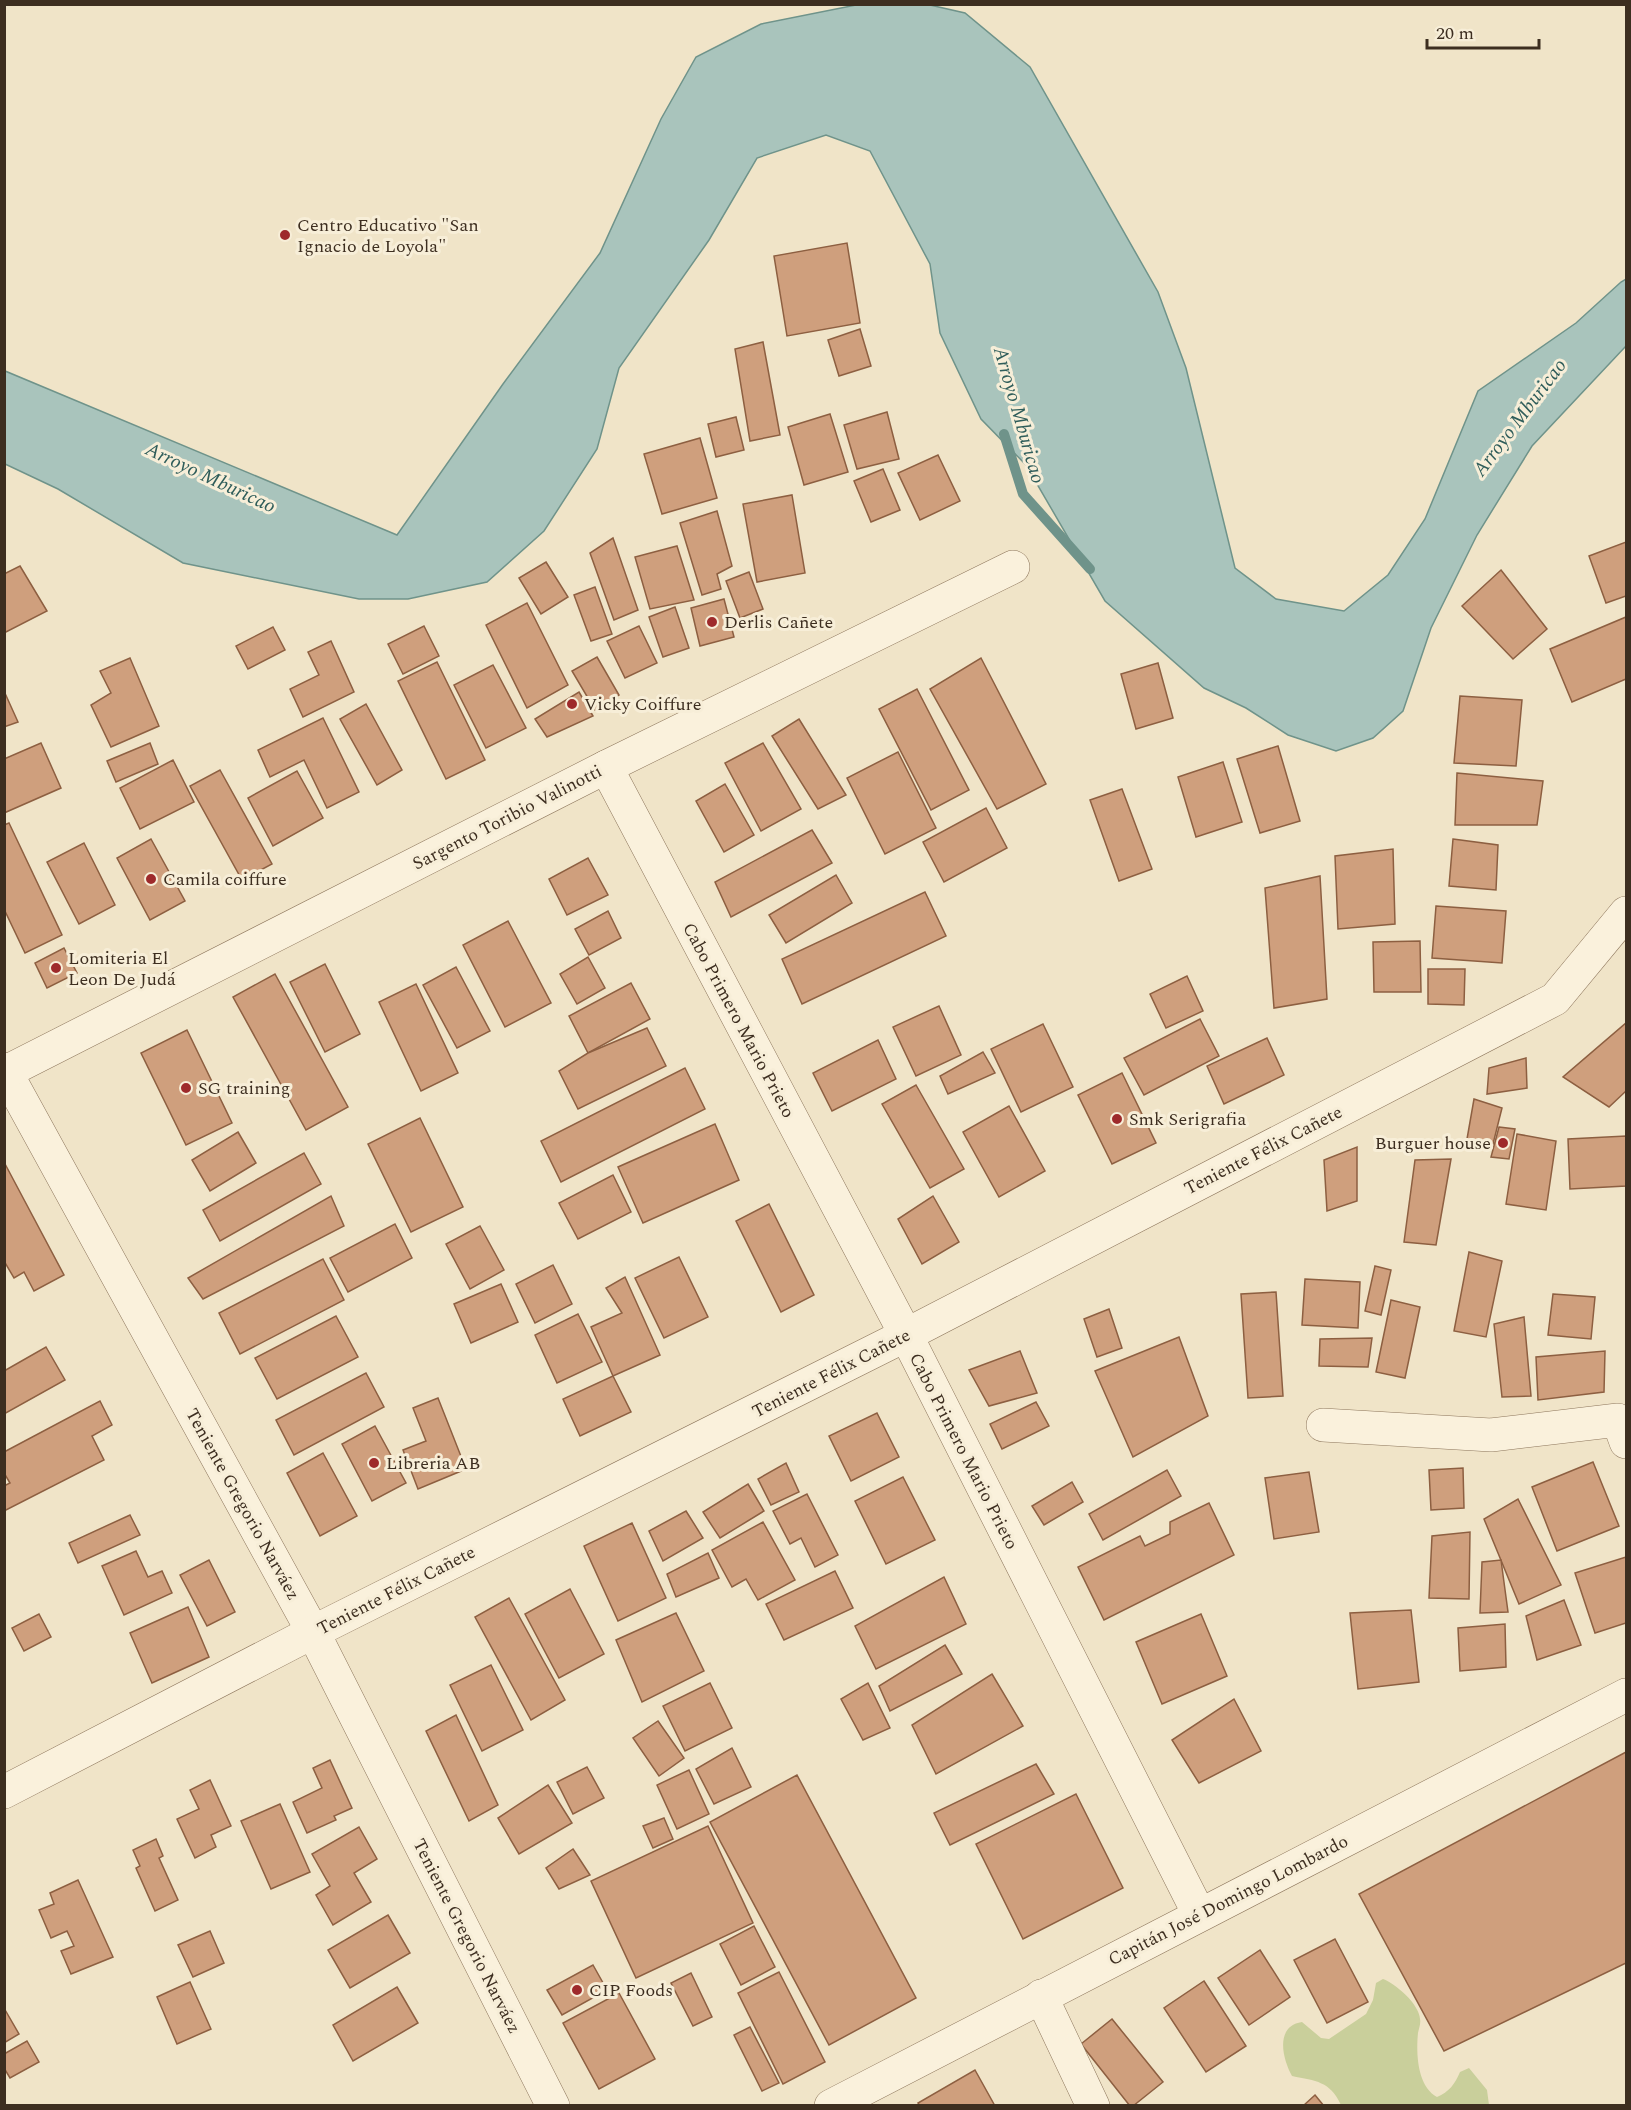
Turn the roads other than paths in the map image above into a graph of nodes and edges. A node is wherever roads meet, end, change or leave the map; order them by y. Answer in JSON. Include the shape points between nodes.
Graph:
{"nodes":[{"id":1,"x":1013,"y":567,"type":"dead end"},
{"id":2,"x":606,"y":767,"type":"junction"},
{"id":3,"x":1626,"y":913,"type":"edge"},
{"id":4,"x":5,"y":1072,"type":"edge"},
{"id":5,"x":906,"y":1335,"type":"junction"},
{"id":6,"x":1323,"y":1425,"type":"dead end"},
{"id":7,"x":1626,"y":1442,"type":"edge"},
{"id":8,"x":313,"y":1632,"type":"junction"},
{"id":9,"x":1626,"y":1695,"type":"edge"},
{"id":10,"x":4,"y":1792,"type":"edge"},
{"id":11,"x":1199,"y":1914,"type":"junction"},
{"id":12,"x":1041,"y":1996,"type":"junction"},
{"id":13,"x":553,"y":2106,"type":"edge"},
{"id":14,"x":831,"y":2106,"type":"edge"},
{"id":15,"x":1093,"y":2106,"type":"edge"}],
"edges":[{"from":1,"to":2,"type":"street","name":"Sargento Toribio Valinotti"},
{"from":2,"to":4,"type":"street","name":"Sargento Toribio Valinotti"},
{"from":2,"to":5,"type":"street","name":"Cabo Primero Mario Prieto"},
{"from":3,"to":5,"type":"street","name":"Teniente Félix Cañete","via":[[1555,999]]},
{"from":4,"to":8,"type":"street","name":"Teniente Gregorio Narváez"},
{"from":5,"to":8,"type":"street","name":"Teniente Félix Cañete"},
{"from":5,"to":11,"type":"street","name":"Cabo Primero Mario Prieto"},
{"from":6,"to":7,"type":"street","via":[[1491,1435],[1617,1420]]},
{"from":8,"to":10,"type":"street","name":"Teniente Félix Cañete"},
{"from":8,"to":13,"type":"street","name":"Teniente Gregorio Narváez"},
{"from":9,"to":11,"type":"street","name":"Capitán José Domingo Lombardo"},
{"from":11,"to":12,"type":"street","name":"Capitán José Domingo Lombardo"},
{"from":12,"to":14,"type":"street","name":"Capitán José Domingo Lombardo"},
{"from":12,"to":15,"type":"street"}]}
